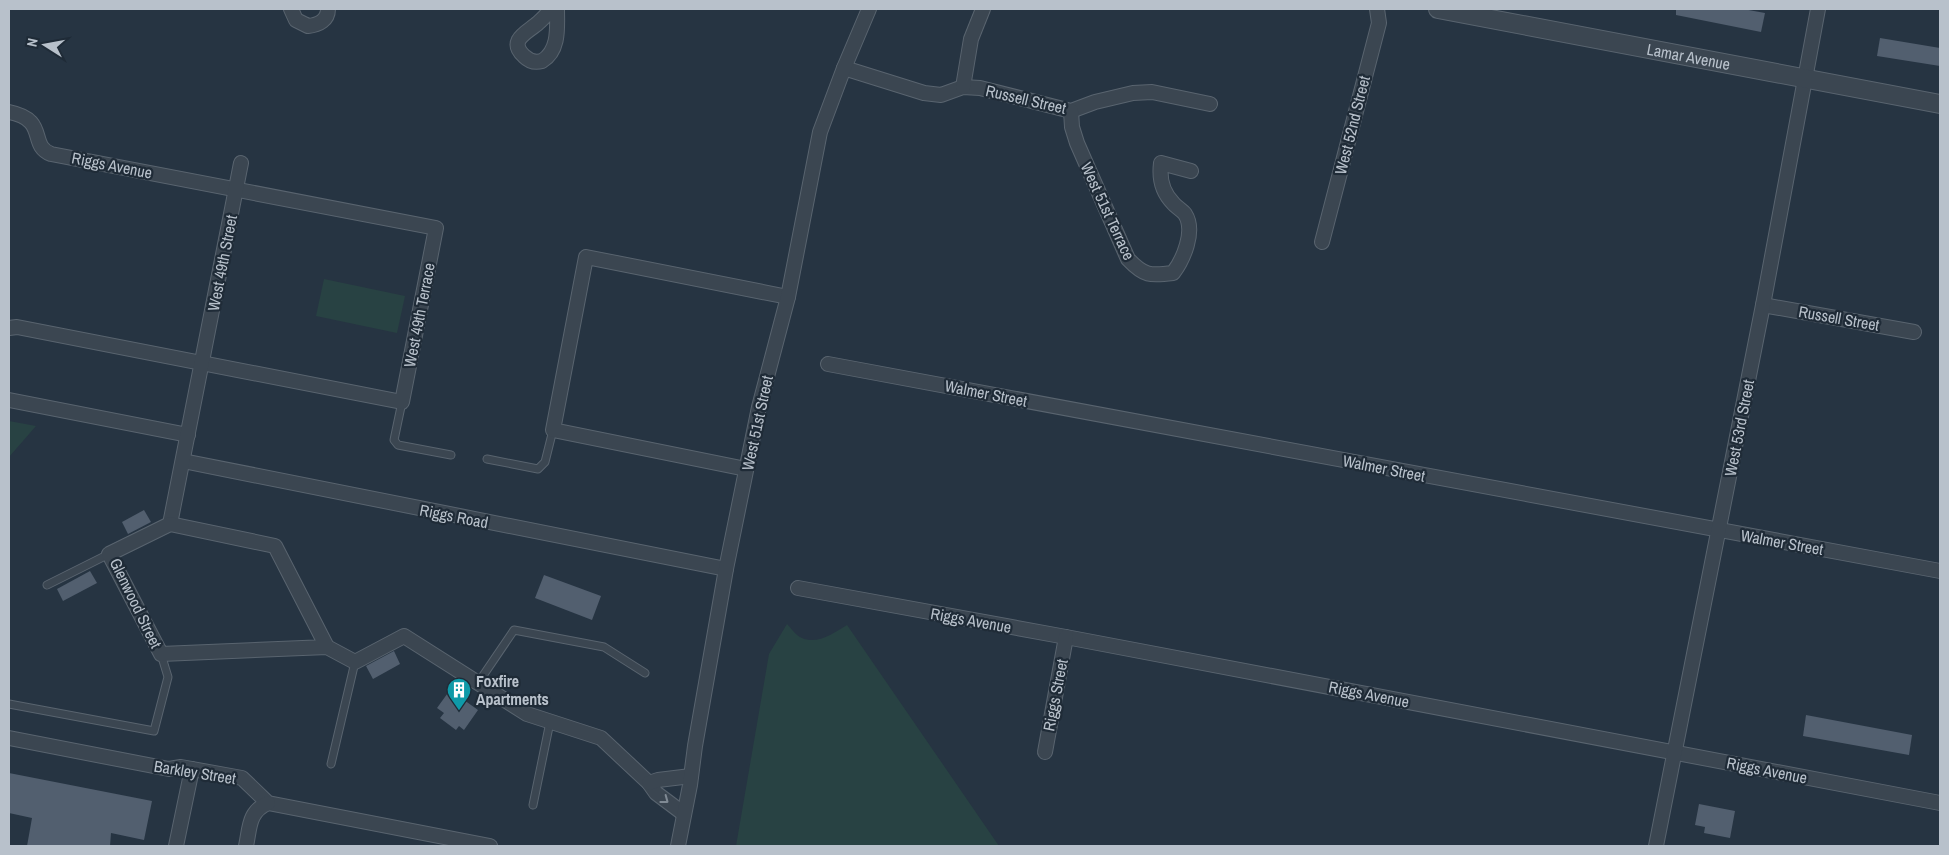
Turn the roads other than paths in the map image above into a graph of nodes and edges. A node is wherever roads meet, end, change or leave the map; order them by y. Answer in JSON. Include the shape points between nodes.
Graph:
{"nodes":[{"id":1,"x":290,"y":9,"type":"edge"},
{"id":2,"x":328,"y":9,"type":"edge"},
{"id":3,"x":552,"y":9,"type":"edge"},
{"id":4,"x":556,"y":9,"type":"edge"},
{"id":5,"x":869,"y":9,"type":"edge"},
{"id":6,"x":984,"y":9,"type":"edge"},
{"id":7,"x":1376,"y":9,"type":"edge"},
{"id":8,"x":1438,"y":9,"type":"edge"},
{"id":9,"x":1818,"y":9,"type":"edge"},
{"id":10,"x":844,"y":68,"type":"junction"},
{"id":11,"x":1806,"y":77,"type":"junction"},
{"id":12,"x":963,"y":87,"type":"junction"},
{"id":13,"x":1210,"y":104,"type":"dead end"},
{"id":14,"x":1940,"y":104,"type":"edge"},
{"id":15,"x":1071,"y":111,"type":"junction"},
{"id":16,"x":9,"y":112,"type":"edge"},
{"id":17,"x":242,"y":163,"type":"dead end"},
{"id":18,"x":1191,"y":171,"type":"dead end"},
{"id":19,"x":236,"y":189,"type":"junction"},
{"id":20,"x":1322,"y":242,"type":"dead end"},
{"id":21,"x":788,"y":297,"type":"junction"},
{"id":22,"x":1764,"y":305,"type":"junction"},
{"id":23,"x":9,"y":328,"type":"edge"},
{"id":24,"x":1914,"y":332,"type":"dead end"},
{"id":25,"x":202,"y":363,"type":"junction"},
{"id":26,"x":828,"y":364,"type":"dead end"},
{"id":27,"x":9,"y":400,"type":"edge"},
{"id":28,"x":402,"y":402,"type":"junction"},
{"id":29,"x":553,"y":430,"type":"junction"},
{"id":30,"x":188,"y":435,"type":"junction"},
{"id":31,"x":451,"y":455,"type":"dead end"},
{"id":32,"x":487,"y":459,"type":"dead end"},
{"id":33,"x":183,"y":461,"type":"junction"},
{"id":34,"x":746,"y":470,"type":"junction"},
{"id":35,"x":170,"y":524,"type":"junction"},
{"id":36,"x":1719,"y":530,"type":"junction"},
{"id":37,"x":109,"y":554,"type":"junction"},
{"id":38,"x":726,"y":569,"type":"junction"},
{"id":39,"x":1940,"y":571,"type":"edge"},
{"id":40,"x":47,"y":585,"type":"dead end"},
{"id":41,"x":798,"y":588,"type":"dead end"},
{"id":42,"x":1066,"y":637,"type":"junction"},
{"id":43,"x":327,"y":647,"type":"junction"},
{"id":44,"x":161,"y":654,"type":"junction"},
{"id":45,"x":354,"y":662,"type":"junction"},
{"id":46,"x":645,"y":673,"type":"dead end"},
{"id":47,"x":478,"y":683,"type":"junction"},
{"id":48,"x":9,"y":704,"type":"edge"},
{"id":49,"x":550,"y":722,"type":"junction"},
{"id":50,"x":9,"y":738,"type":"edge"},
{"id":51,"x":1045,"y":752,"type":"dead end"},
{"id":52,"x":1674,"y":752,"type":"junction"},
{"id":53,"x":331,"y":764,"type":"dead end"},
{"id":54,"x":192,"y":769,"type":"junction"},
{"id":55,"x":691,"y":776,"type":"junction"},
{"id":56,"x":648,"y":783,"type":"junction"},
{"id":57,"x":268,"y":803,"type":"junction"},
{"id":58,"x":1940,"y":803,"type":"edge"},
{"id":59,"x":533,"y":805,"type":"dead end"},
{"id":60,"x":684,"y":814,"type":"junction"},
{"id":61,"x":176,"y":846,"type":"edge"},
{"id":62,"x":246,"y":846,"type":"edge"},
{"id":63,"x":490,"y":846,"type":"edge"},
{"id":64,"x":678,"y":846,"type":"edge"},
{"id":65,"x":1656,"y":846,"type":"edge"}],
"edges":[{"from":1,"to":2,"type":"street","via":[[296,20],[308,26],[321,22]]},
{"from":3,"to":4,"type":"street","via":[[520,37],[520,50],[531,61],[542,61],[552,52],[557,33]]},
{"from":5,"to":10,"type":"street","name":"West 51st Street"},
{"from":6,"to":12,"type":"street","via":[[970,39]]},
{"from":7,"to":20,"type":"street","name":"West 52nd Street","via":[[1379,23]]},
{"from":8,"to":11,"type":"street","name":"Lamar Avenue"},
{"from":9,"to":11,"type":"street","name":"West 53rd Street"},
{"from":10,"to":12,"type":"street","name":"Russell Street","via":[[924,93],[941,95]]},
{"from":10,"to":21,"type":"street","name":"West 51st Street","via":[[820,132]]},
{"from":11,"to":14,"type":"street","name":"Lamar Avenue"},
{"from":11,"to":22,"type":"street","name":"West 53rd Street"},
{"from":12,"to":15,"type":"street","name":"Russell Street","via":[[980,88]]},
{"from":13,"to":15,"type":"street","name":"Russell Street","via":[[1152,92],[1133,93]]},
{"from":15,"to":18,"type":"street","name":"West 51st Terrace","via":[[1077,142],[1128,259],[1139,271],[1155,275],[1173,273],[1182,263],[1188,226],[1185,215],[1165,193],[1160,163]]},
{"from":16,"to":19,"type":"street","name":"Riggs Avenue","via":[[31,121],[41,146],[51,154]]},
{"from":17,"to":19,"type":"street","name":"West 49th Street"},
{"from":19,"to":25,"type":"street","name":"West 49th Street"},
{"from":19,"to":28,"type":"street","name":"West 49th Terrace","via":[[436,228]]},
{"from":21,"to":29,"type":"street","via":[[586,256]]},
{"from":21,"to":34,"type":"street","name":"West 51st Street"},
{"from":22,"to":24,"type":"street","name":"Russell Street"},
{"from":22,"to":36,"type":"street","name":"West 53rd Street"},
{"from":23,"to":25,"type":"street"},
{"from":25,"to":28,"type":"street"},
{"from":25,"to":30,"type":"street","name":"West 49th Street"},
{"from":26,"to":36,"type":"street","name":"Walmer Street"},
{"from":27,"to":30,"type":"street"},
{"from":28,"to":31,"type":"lane","via":[[394,440],[398,446]]},
{"from":29,"to":32,"type":"lane","via":[[545,462],[538,469]]},
{"from":29,"to":34,"type":"street"},
{"from":30,"to":33,"type":"street","name":"West 49th Street"},
{"from":33,"to":35,"type":"street","name":"West 49th Street"},
{"from":33,"to":38,"type":"street","name":"Riggs Road"},
{"from":34,"to":38,"type":"street","name":"West 51st Street"},
{"from":35,"to":37,"type":"street","name":"Glenwood Street"},
{"from":35,"to":43,"type":"street","via":[[274,546]]},
{"from":36,"to":39,"type":"street","name":"Walmer Street"},
{"from":36,"to":52,"type":"street","name":"West 53rd Street"},
{"from":37,"to":40,"type":"lane"},
{"from":37,"to":44,"type":"street","name":"Glenwood Street"},
{"from":38,"to":55,"type":"street","name":"West 51st Street"},
{"from":41,"to":42,"type":"street","name":"Riggs Avenue"},
{"from":42,"to":51,"type":"street","name":"Riggs Street"},
{"from":42,"to":52,"type":"street","name":"Riggs Avenue"},
{"from":43,"to":44,"type":"street","name":"Glenwood Street"},
{"from":43,"to":45,"type":"street"},
{"from":44,"to":48,"type":"lane","via":[[168,677],[154,731]]},
{"from":45,"to":47,"type":"street","via":[[404,636]]},
{"from":45,"to":53,"type":"lane"},
{"from":46,"to":47,"type":"lane","via":[[604,647],[514,630]]},
{"from":47,"to":49,"type":"street","via":[[527,714]]},
{"from":49,"to":56,"type":"street","via":[[601,738]]},
{"from":49,"to":59,"type":"lane"},
{"from":50,"to":54,"type":"street","name":"Barkley Street","via":[[168,769]]},
{"from":52,"to":58,"type":"street","name":"Riggs Avenue"},
{"from":52,"to":65,"type":"street","name":"West 53rd Street"},
{"from":54,"to":57,"type":"street","name":"Barkley Street","via":[[242,778]]},
{"from":54,"to":61,"type":"street"},
{"from":55,"to":56,"type":"street"},
{"from":55,"to":60,"type":"street","name":"West 51st Street"},
{"from":56,"to":60,"type":"street","one_way":true},
{"from":57,"to":62,"type":"street","via":[[253,814]]},
{"from":57,"to":63,"type":"street"},
{"from":60,"to":64,"type":"street","name":"West 51st Street"}]}
